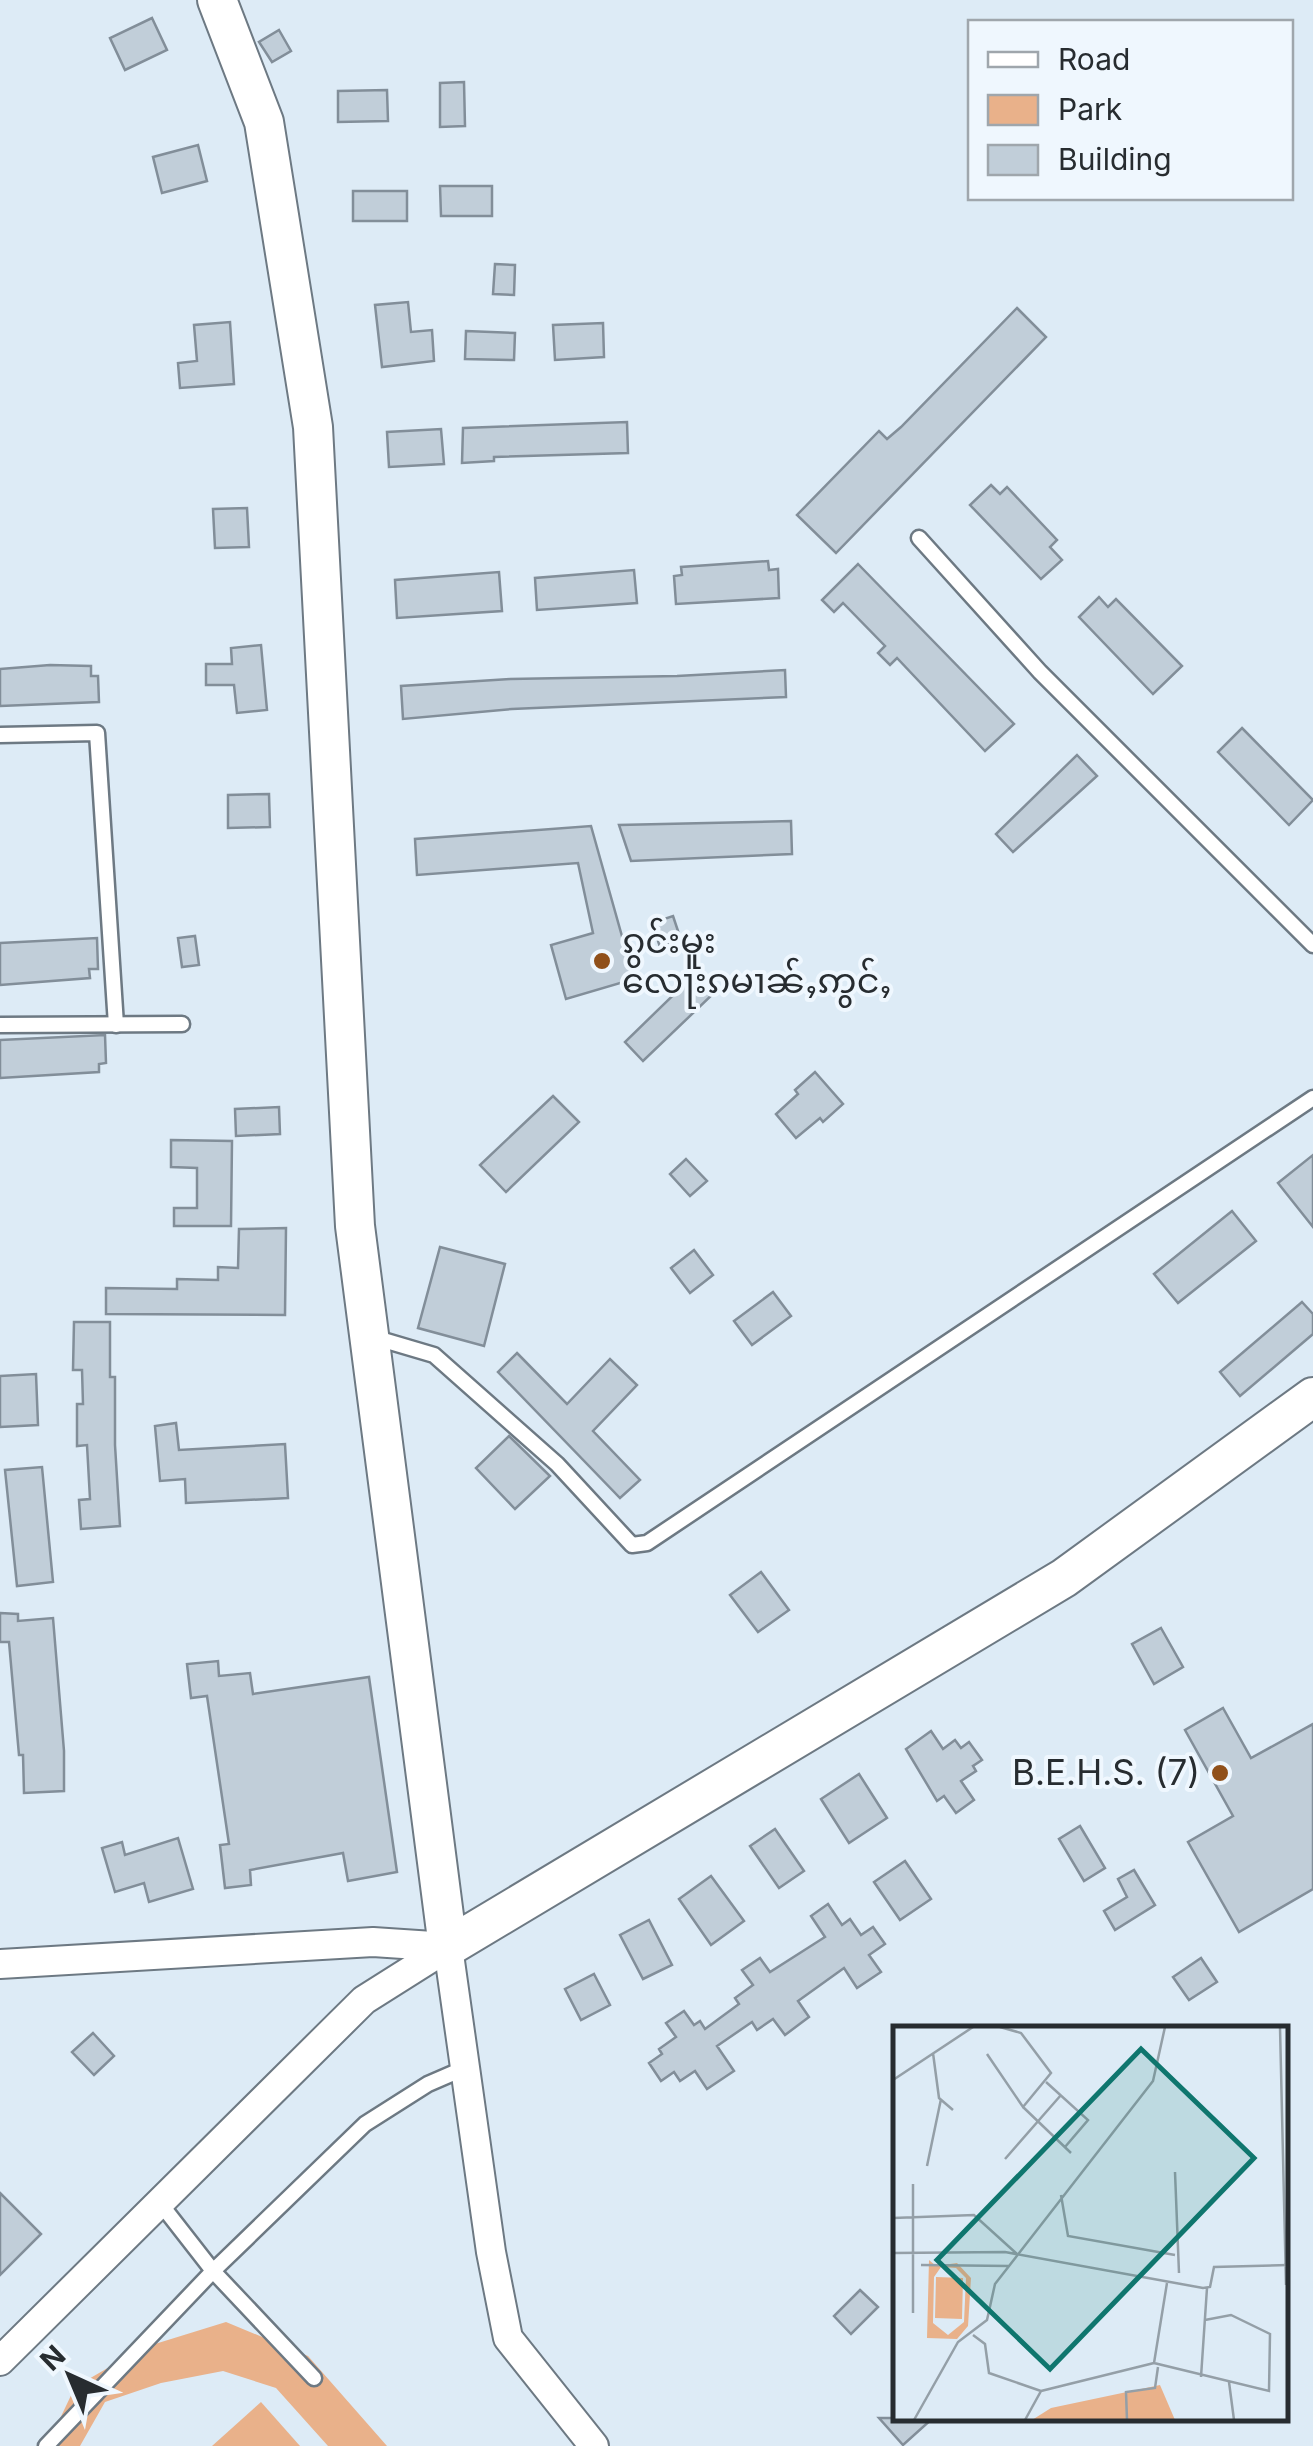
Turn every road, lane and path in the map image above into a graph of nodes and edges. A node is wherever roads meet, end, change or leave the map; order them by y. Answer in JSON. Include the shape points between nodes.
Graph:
{"nodes":[{"id":1,"x":217,"y":0,"type":"edge"},
{"id":2,"x":918,"y":538,"type":"dead end"},
{"id":3,"x":0,"y":735,"type":"edge"},
{"id":4,"x":1313,"y":945,"type":"edge"},
{"id":5,"x":116,"y":1024,"type":"junction"},
{"id":6,"x":182,"y":1024,"type":"dead end"},
{"id":7,"x":0,"y":1025,"type":"edge"},
{"id":8,"x":1313,"y":1098,"type":"edge"},
{"id":9,"x":370,"y":1336,"type":"junction"},
{"id":10,"x":1313,"y":1398,"type":"edge"},
{"id":11,"x":448,"y":1946,"type":"junction"},
{"id":12,"x":0,"y":1964,"type":"edge"},
{"id":13,"x":466,"y":2068,"type":"junction"},
{"id":14,"x":160,"y":2202,"type":"junction"},
{"id":15,"x":212,"y":2271,"type":"junction"},
{"id":16,"x":0,"y":2362,"type":"edge"},
{"id":17,"x":314,"y":2378,"type":"dead end"},
{"id":18,"x":46,"y":2446,"type":"edge"},
{"id":19,"x":594,"y":2446,"type":"edge"}],
"edges":[{"from":1,"to":9,"type":"street","via":[[264,122],[312,428],[355,1226]]},
{"from":2,"to":4,"type":"lane","via":[[1040,672]]},
{"from":3,"to":5,"type":"lane","via":[[97,733]]},
{"from":5,"to":6,"type":"lane"},
{"from":5,"to":7,"type":"lane"},
{"from":8,"to":9,"type":"lane","via":[[646,1543],[632,1544],[558,1464],[434,1356]]},
{"from":9,"to":11,"type":"street"},
{"from":10,"to":11,"type":"street","via":[[1064,1578]]},
{"from":11,"to":12,"type":"street","via":[[373,1942]]},
{"from":11,"to":13,"type":"street"},
{"from":11,"to":14,"type":"street","via":[[364,2000]]},
{"from":13,"to":15,"type":"lane","via":[[366,2124]]},
{"from":13,"to":19,"type":"street","via":[[508,2338]]},
{"from":14,"to":15,"type":"lane"},
{"from":14,"to":16,"type":"street"},
{"from":15,"to":17,"type":"lane"},
{"from":15,"to":18,"type":"lane"}]}
